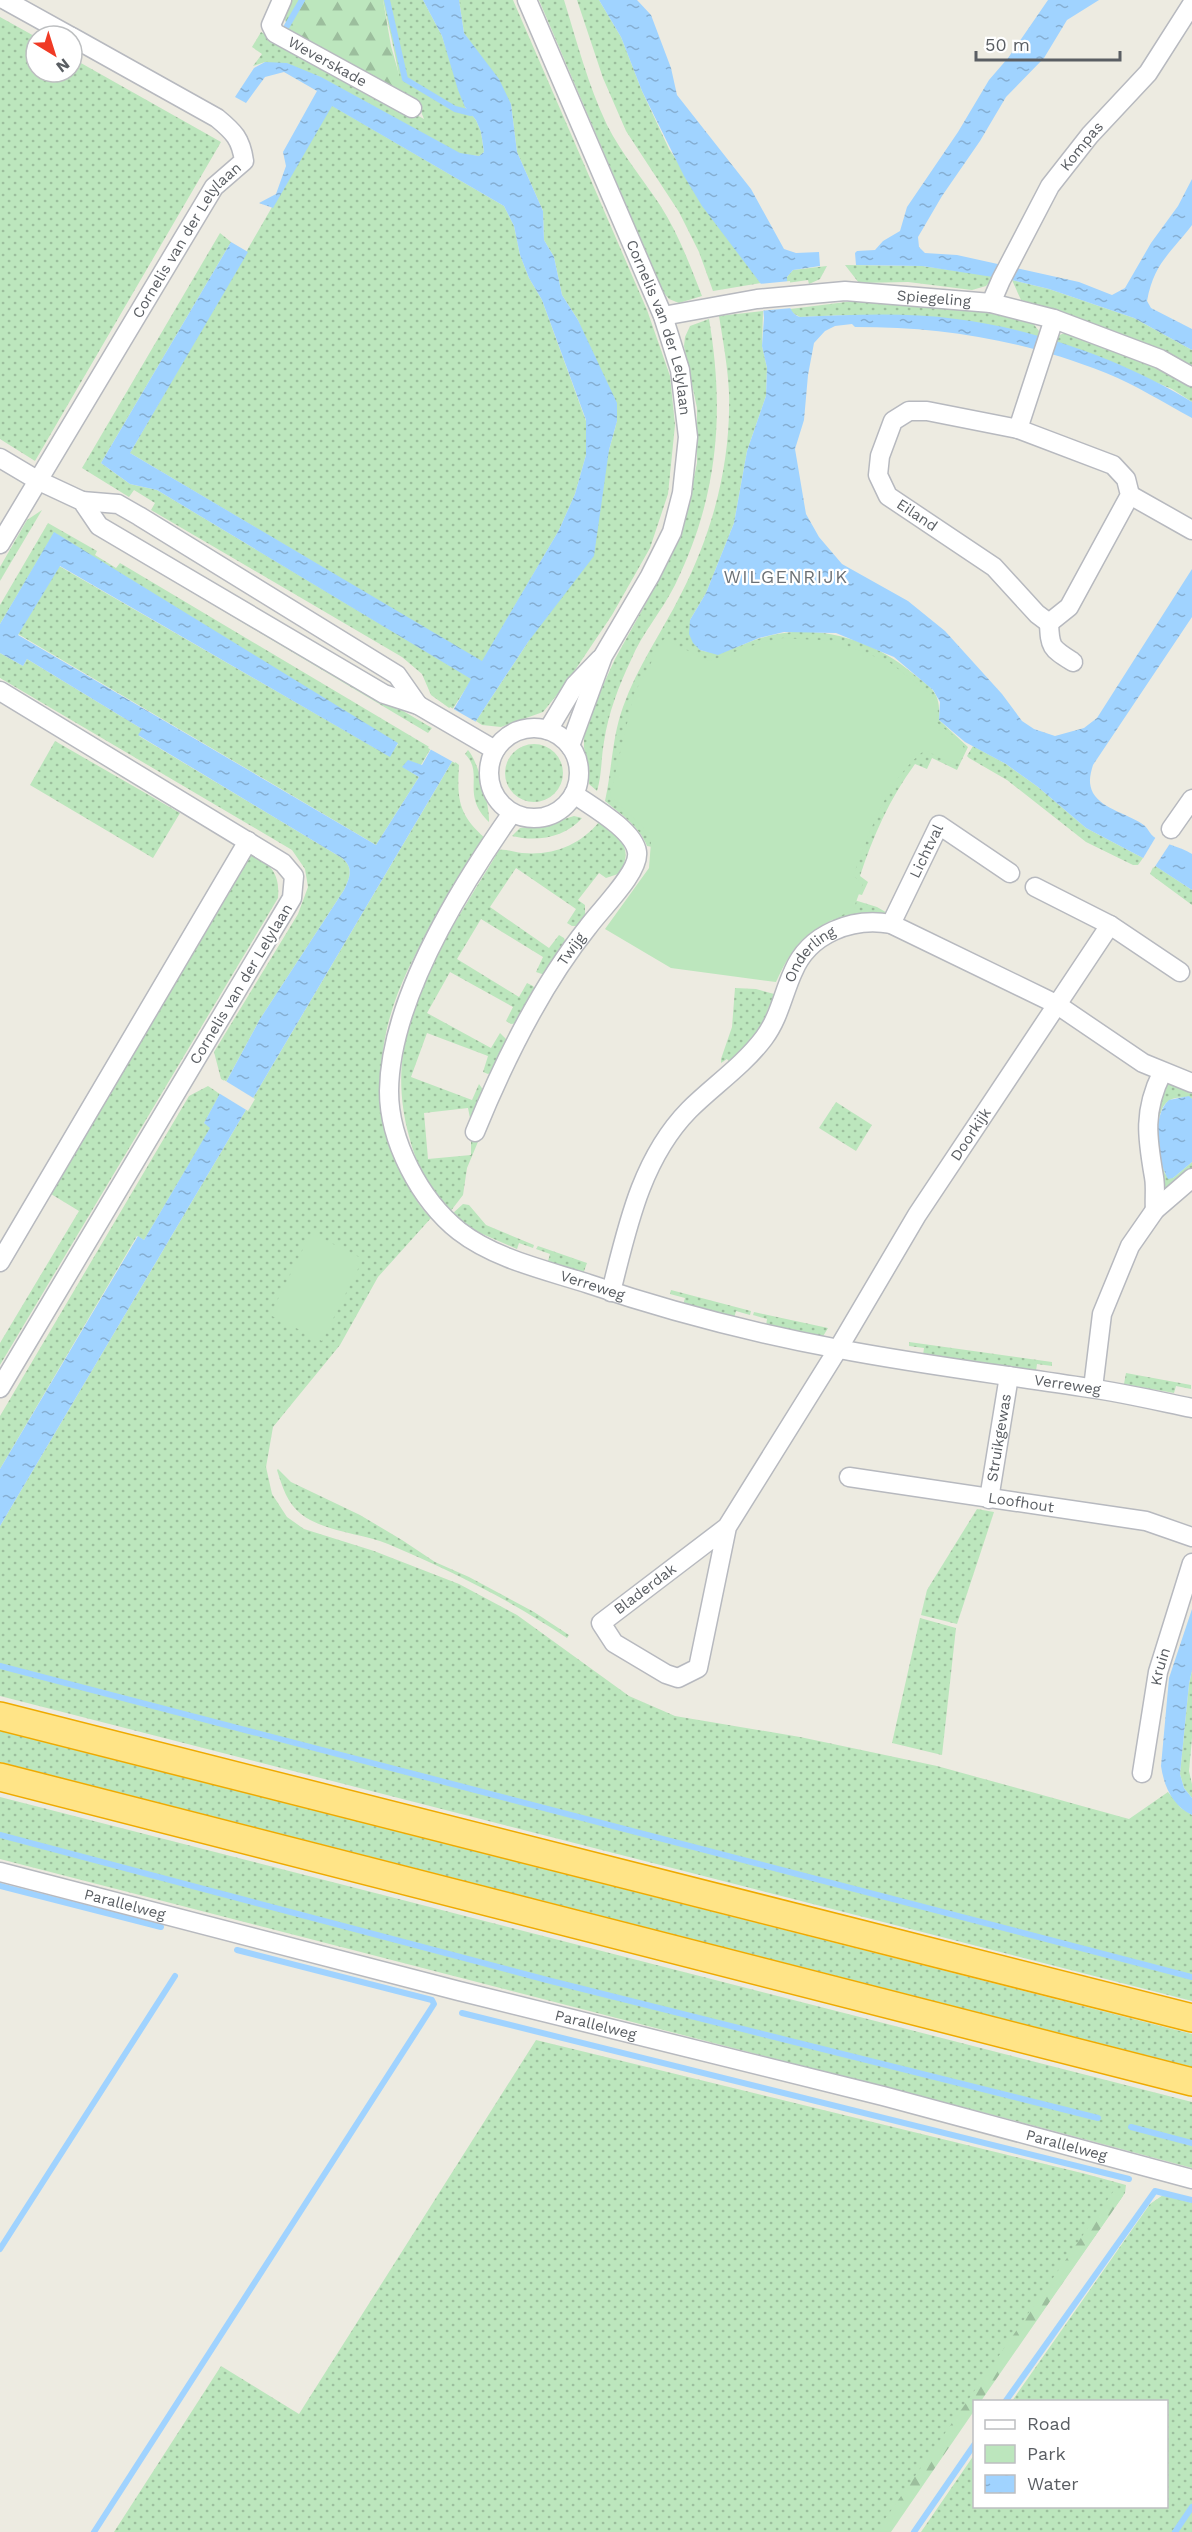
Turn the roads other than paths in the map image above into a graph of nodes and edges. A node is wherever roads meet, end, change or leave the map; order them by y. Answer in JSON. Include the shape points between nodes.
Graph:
{"nodes":[{"id":1,"x":5,"y":0,"type":"edge"},
{"id":2,"x":282,"y":0,"type":"edge"},
{"id":3,"x":527,"y":0,"type":"edge"},
{"id":4,"x":1188,"y":11,"type":"edge"},
{"id":5,"x":48,"y":24,"type":"edge"},
{"id":6,"x":84,"y":44,"type":"edge"},
{"id":7,"x":412,"y":108,"type":"dead end"},
{"id":8,"x":991,"y":303,"type":"junction"},
{"id":9,"x":663,"y":316,"type":"junction"},
{"id":10,"x":1054,"y":319,"type":"junction"},
{"id":11,"x":1192,"y":377,"type":"edge"},
{"id":12,"x":1018,"y":429,"type":"junction"},
{"id":13,"x":0,"y":458,"type":"edge"},
{"id":14,"x":37,"y":480,"type":"junction"},
{"id":15,"x":1130,"y":495,"type":"junction"},
{"id":16,"x":82,"y":501,"type":"junction"},
{"id":17,"x":1192,"y":530,"type":"edge"},
{"id":18,"x":0,"y":544,"type":"edge"},
{"id":19,"x":1049,"y":623,"type":"junction"},
{"id":20,"x":603,"y":656,"type":"junction"},
{"id":21,"x":1073,"y":662,"type":"dead end"},
{"id":22,"x":0,"y":691,"type":"edge"},
{"id":23,"x":418,"y":705,"type":"junction"},
{"id":24,"x":548,"y":730,"type":"junction"},
{"id":25,"x":570,"y":746,"type":"junction"},
{"id":26,"x":495,"y":750,"type":"junction"},
{"id":27,"x":574,"y":794,"type":"junction"},
{"id":28,"x":1192,"y":799,"type":"edge"},
{"id":29,"x":512,"y":813,"type":"junction"},
{"id":30,"x":1171,"y":829,"type":"dead end"},
{"id":31,"x":248,"y":842,"type":"junction"},
{"id":32,"x":1010,"y":873,"type":"dead end"},
{"id":33,"x":1035,"y":887,"type":"dead end"},
{"id":34,"x":891,"y":924,"type":"junction"},
{"id":35,"x":1110,"y":925,"type":"junction"},
{"id":36,"x":1180,"y":972,"type":"dead end"},
{"id":37,"x":1056,"y":1004,"type":"junction"},
{"id":38,"x":1162,"y":1072,"type":"junction"},
{"id":39,"x":1192,"y":1083,"type":"edge"},
{"id":40,"x":475,"y":1132,"type":"dead end"},
{"id":41,"x":1192,"y":1178,"type":"edge"},
{"id":42,"x":1155,"y":1210,"type":"junction"},
{"id":43,"x":0,"y":1262,"type":"edge"},
{"id":44,"x":610,"y":1292,"type":"junction"},
{"id":45,"x":838,"y":1349,"type":"junction"},
{"id":46,"x":1008,"y":1376,"type":"junction"},
{"id":47,"x":0,"y":1388,"type":"edge"},
{"id":48,"x":1093,"y":1388,"type":"junction"},
{"id":49,"x":1192,"y":1408,"type":"edge"},
{"id":50,"x":849,"y":1477,"type":"dead end"},
{"id":51,"x":989,"y":1499,"type":"junction"},
{"id":52,"x":727,"y":1527,"type":"junction"},
{"id":53,"x":1192,"y":1537,"type":"edge"},
{"id":54,"x":1192,"y":1563,"type":"edge"},
{"id":55,"x":0,"y":1716,"type":"edge"},
{"id":56,"x":1142,"y":1773,"type":"dead end"},
{"id":57,"x":0,"y":1777,"type":"edge"},
{"id":58,"x":0,"y":1872,"type":"edge"},
{"id":59,"x":1192,"y":2018,"type":"edge"},
{"id":60,"x":1192,"y":2082,"type":"edge"},
{"id":61,"x":1192,"y":2179,"type":"edge"}],
"edges":[{"from":1,"to":5,"type":"street","name":"Cornelis van der Lelylaan"},
{"from":2,"to":7,"type":"street","name":"Weverskade","via":[[271,25],[275,33]]},
{"from":3,"to":9,"type":"street","name":"Cornelis van der Lelylaan"},
{"from":4,"to":8,"type":"street","name":"Kompas","via":[[1148,73],[1090,135],[1050,186]]},
{"from":6,"to":14,"type":"street","name":"Cornelis van der Lelylaan","via":[[217,118],[242,144],[244,161],[214,187]]},
{"from":8,"to":9,"type":"street","name":"Spiegeling","via":[[845,291],[757,299]]},
{"from":8,"to":10,"type":"street","name":"Spiegeling"},
{"from":9,"to":20,"type":"street","name":"Cornelis van der Lelylaan","via":[[680,370],[688,437],[682,493],[672,532]]},
{"from":10,"to":11,"type":"street","name":"Spiegeling","via":[[1160,359]]},
{"from":10,"to":12,"type":"street"},
{"from":12,"to":15,"type":"street","name":"Eiland","via":[[1113,465],[1126,479]]},
{"from":12,"to":19,"type":"street","name":"Eiland","via":[[909,411],[893,421],[880,456],[878,475],[888,496],[994,567]]},
{"from":13,"to":14,"type":"street"},
{"from":14,"to":16,"type":"street"},
{"from":14,"to":18,"type":"street","name":"Cornelis van der Lelylaan"},
{"from":15,"to":17,"type":"street"},
{"from":15,"to":19,"type":"street","via":[[1069,607]]},
{"from":16,"to":23,"type":"street","via":[[99,526],[384,694]]},
{"from":16,"to":23,"type":"street","via":[[117,504],[139,516],[397,675]]},
{"from":19,"to":21,"type":"street","via":[[1050,644]]},
{"from":20,"to":24,"type":"street","name":"Cornelis van der Lelylaan","via":[[575,685]]},
{"from":20,"to":25,"type":"street","name":"Cornelis van der Lelylaan"},
{"from":22,"to":31,"type":"street","name":"Cornelis van der Lelylaan"},
{"from":23,"to":26,"type":"street"},
{"from":24,"to":25,"type":"street"},
{"from":24,"to":26,"type":"street","via":[[518,731]]},
{"from":25,"to":27,"type":"street","via":[[579,773]]},
{"from":26,"to":29,"type":"street","via":[[490,764],[490,786]]},
{"from":27,"to":29,"type":"street","via":[[566,806],[547,816],[533,819]]},
{"from":27,"to":40,"type":"street","name":"Twijg","via":[[630,836],[637,861],[586,928],[548,987],[500,1075]]},
{"from":28,"to":30,"type":"street"},
{"from":29,"to":44,"type":"street","name":"Verreweg","via":[[455,904],[404,1007],[389,1092],[393,1120],[401,1150],[419,1184],[442,1217],[460,1232],[539,1268]]},
{"from":31,"to":43,"type":"street"},
{"from":31,"to":47,"type":"street","name":"Cornelis van der Lelylaan","via":[[283,863],[294,876],[292,898]]},
{"from":32,"to":34,"type":"street","name":"Lichtval","via":[[939,825]]},
{"from":33,"to":35,"type":"street"},
{"from":34,"to":37,"type":"street","name":"Onderling"},
{"from":34,"to":44,"type":"street","name":"Onderling","via":[[873,921],[837,928],[798,961],[766,1034],[688,1112],[665,1141],[639,1190]]},
{"from":35,"to":36,"type":"street"},
{"from":35,"to":37,"type":"street","name":"Doorkijk"},
{"from":37,"to":38,"type":"street","name":"Onderling","via":[[1143,1064]]},
{"from":37,"to":45,"type":"street","name":"Doorkijk","via":[[917,1215]]},
{"from":38,"to":39,"type":"street","name":"Onderling"},
{"from":38,"to":42,"type":"street","via":[[1148,1108]]},
{"from":41,"to":42,"type":"street"},
{"from":42,"to":48,"type":"street","via":[[1130,1246],[1102,1314]]},
{"from":44,"to":45,"type":"street","name":"Verreweg","via":[[688,1316]]},
{"from":45,"to":46,"type":"street","name":"Verreweg"},
{"from":45,"to":52,"type":"street","name":"Bladerdak"},
{"from":46,"to":48,"type":"street","name":"Verreweg"},
{"from":46,"to":51,"type":"street","name":"Struikgewas"},
{"from":48,"to":49,"type":"street","name":"Verreweg"},
{"from":50,"to":51,"type":"street","name":"Loofhout"},
{"from":51,"to":53,"type":"street","name":"Loofhout","via":[[1146,1521]]},
{"from":52,"to":52,"type":"street","name":"Bladerdak","via":[[698,1668],[685,1676],[672,1676],[614,1643],[600,1623]]},
{"from":54,"to":56,"type":"street","name":"Kruin","via":[[1158,1672]]},
{"from":55,"to":59,"type":"highway"},
{"from":57,"to":60,"type":"highway"},
{"from":58,"to":61,"type":"street","name":"Parallelweg","via":[[883,2096]]}]}
